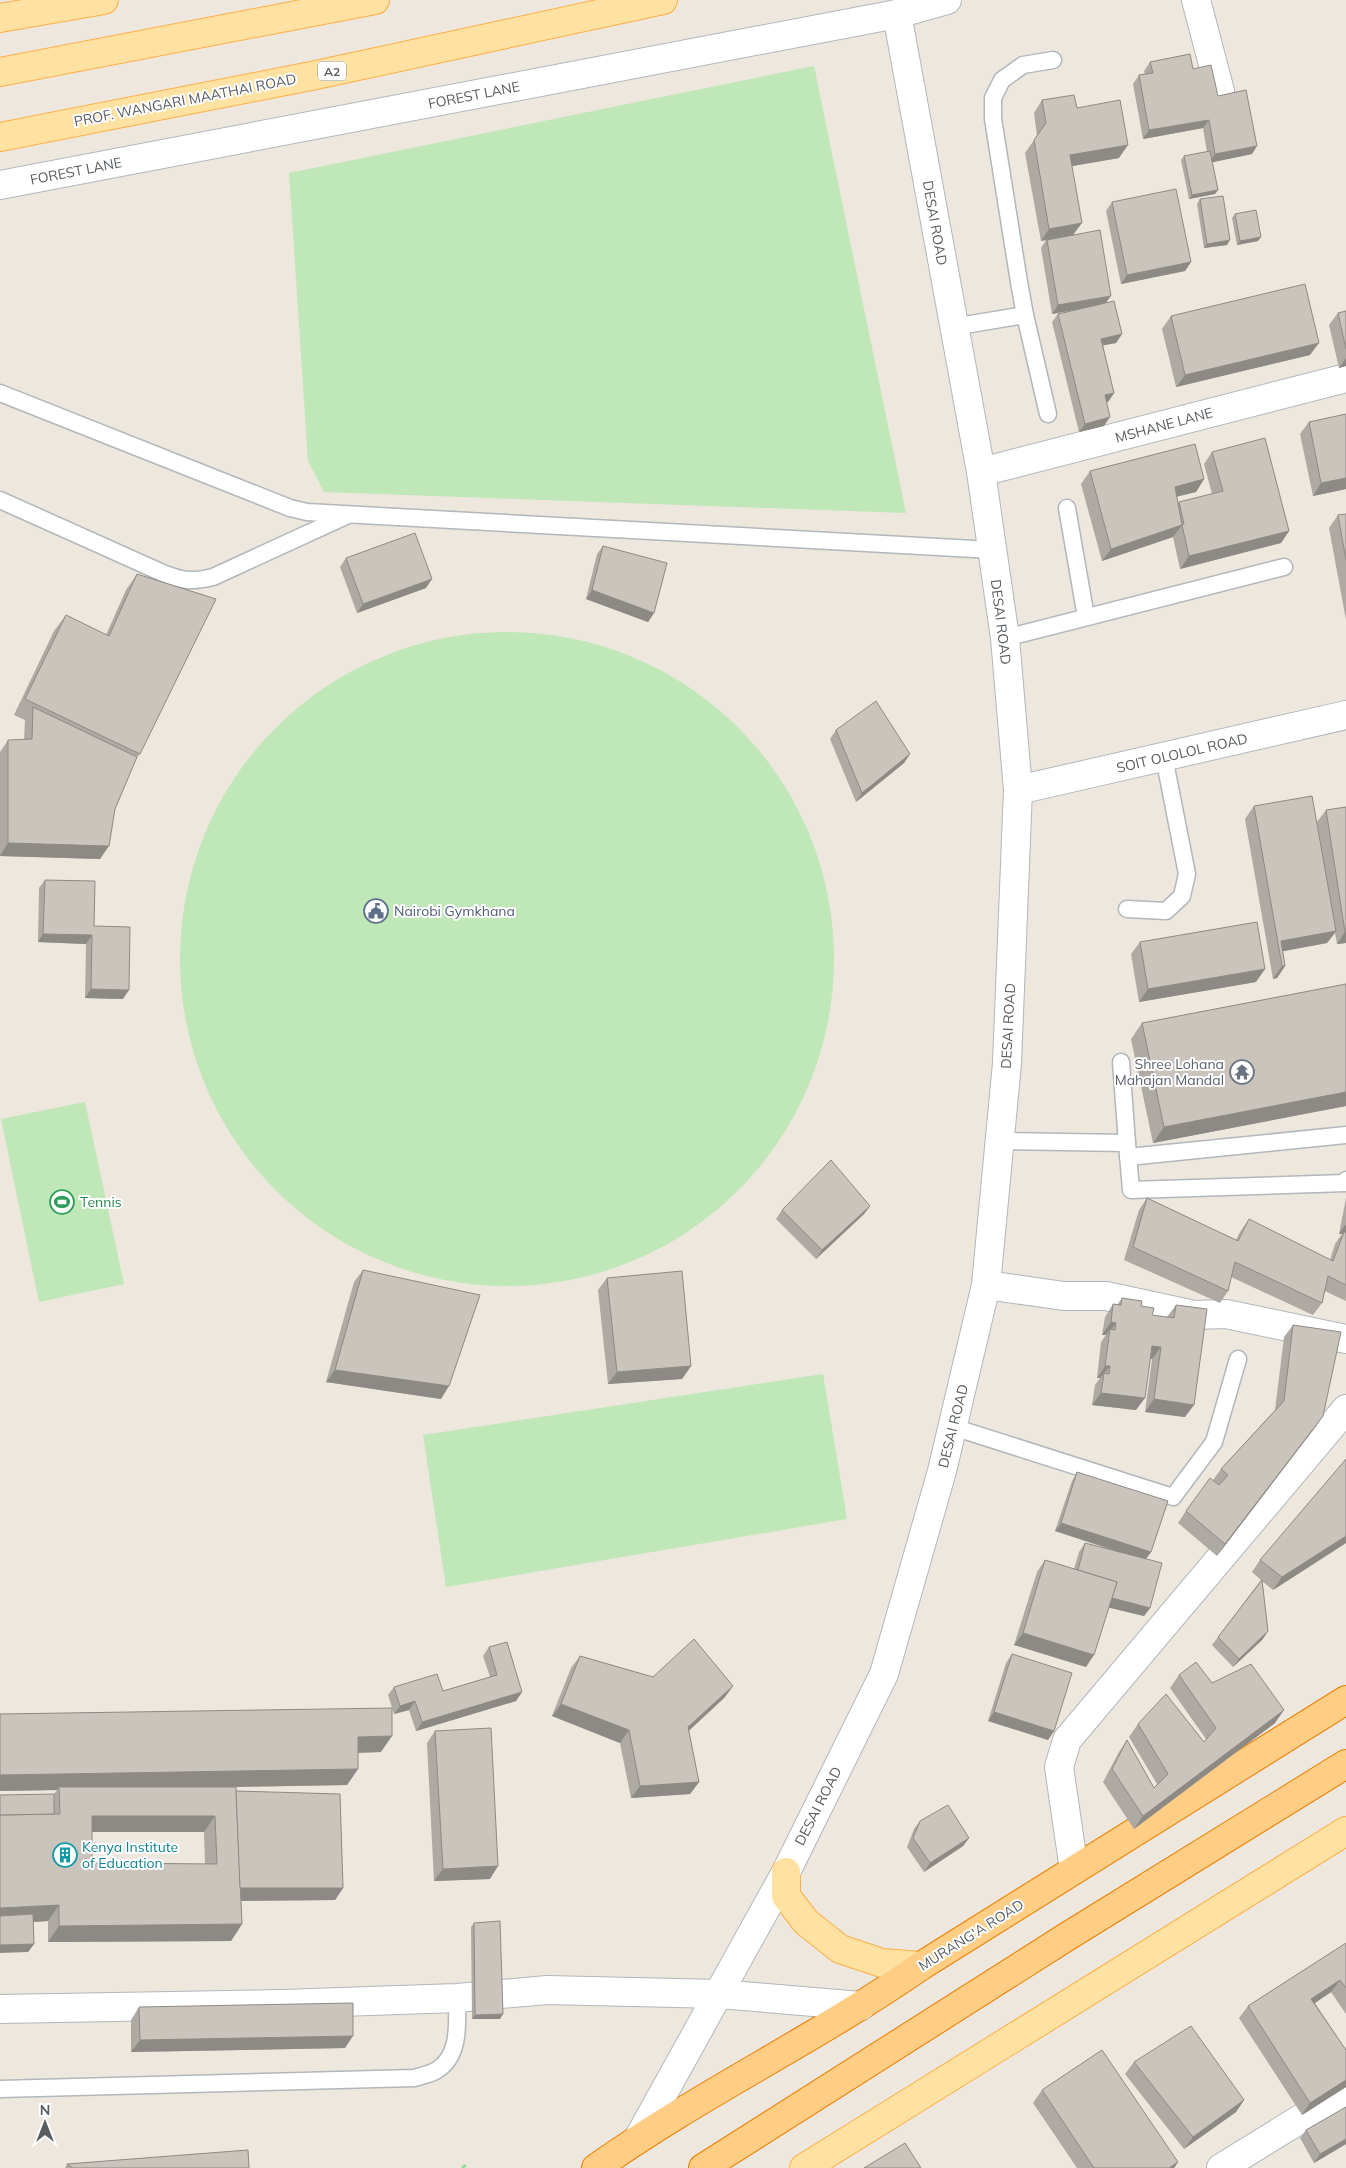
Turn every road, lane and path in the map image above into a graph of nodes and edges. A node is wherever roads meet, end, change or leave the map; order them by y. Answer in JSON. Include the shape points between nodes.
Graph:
{"nodes":[{"id":1,"x":104,"y":0,"type":"edge"},
{"id":2,"x":375,"y":0,"type":"edge"},
{"id":3,"x":663,"y":0,"type":"edge"},
{"id":4,"x":947,"y":0,"type":"edge"},
{"id":5,"x":1196,"y":0,"type":"edge"},
{"id":6,"x":897,"y":14,"type":"junction"},
{"id":7,"x":0,"y":18,"type":"edge"},
{"id":8,"x":1054,"y":60,"type":"dead end"},
{"id":9,"x":0,"y":72,"type":"edge"},
{"id":10,"x":1220,"y":91,"type":"dead end"},
{"id":11,"x":0,"y":137,"type":"edge"},
{"id":12,"x":0,"y":185,"type":"edge"},
{"id":13,"x":1026,"y":315,"type":"junction"},
{"id":14,"x":953,"y":328,"type":"junction"},
{"id":15,"x":1346,"y":378,"type":"edge"},
{"id":16,"x":0,"y":393,"type":"edge"},
{"id":17,"x":1048,"y":414,"type":"dead end"},
{"id":18,"x":981,"y":472,"type":"junction"},
{"id":19,"x":0,"y":500,"type":"edge"},
{"id":20,"x":1067,"y":508,"type":"dead end"},
{"id":21,"x":350,"y":514,"type":"junction"},
{"id":22,"x":992,"y":550,"type":"junction"},
{"id":23,"x":1284,"y":567,"type":"dead end"},
{"id":24,"x":1086,"y":618,"type":"junction"},
{"id":25,"x":1004,"y":638,"type":"junction"},
{"id":26,"x":1346,"y":715,"type":"edge"},
{"id":27,"x":1164,"y":757,"type":"junction"},
{"id":28,"x":1018,"y":790,"type":"junction"},
{"id":29,"x":1127,"y":909,"type":"dead end"},
{"id":30,"x":1121,"y":1062,"type":"dead end"},
{"id":31,"x":1346,"y":1135,"type":"edge"},
{"id":32,"x":1000,"y":1141,"type":"junction"},
{"id":33,"x":1127,"y":1150,"type":"junction"},
{"id":34,"x":1346,"y":1180,"type":"edge"},
{"id":35,"x":986,"y":1285,"type":"junction"},
{"id":36,"x":1346,"y":1338,"type":"edge"},
{"id":37,"x":1238,"y":1359,"type":"dead end"},
{"id":38,"x":1346,"y":1409,"type":"edge"},
{"id":39,"x":953,"y":1427,"type":"junction"},
{"id":40,"x":1346,"y":1700,"type":"edge"},
{"id":41,"x":1346,"y":1764,"type":"edge"},
{"id":42,"x":1346,"y":1831,"type":"edge"},
{"id":43,"x":1074,"y":1870,"type":"junction"},
{"id":44,"x":786,"y":1872,"type":"junction"},
{"id":45,"x":921,"y":1966,"type":"junction"},
{"id":46,"x":718,"y":1994,"type":"junction"},
{"id":47,"x":457,"y":1998,"type":"junction"},
{"id":48,"x":861,"y":2006,"type":"junction"},
{"id":49,"x":0,"y":2009,"type":"edge"},
{"id":50,"x":0,"y":2089,"type":"edge"},
{"id":51,"x":1346,"y":2091,"type":"edge"},
{"id":52,"x":639,"y":2137,"type":"junction"},
{"id":53,"x":468,"y":2164,"type":"dead end"},
{"id":54,"x":462,"y":2168,"type":"edge"},
{"id":55,"x":596,"y":2168,"type":"edge"},
{"id":56,"x":703,"y":2168,"type":"edge"},
{"id":57,"x":804,"y":2168,"type":"edge"},
{"id":58,"x":1221,"y":2168,"type":"edge"}],
"edges":[{"from":1,"to":7,"type":"main road"},
{"from":2,"to":9,"type":"main road"},
{"from":3,"to":11,"type":"main road","name":"PROF. WANGARI MAATHAI ROAD","number":"A2","via":[[316,75]]},
{"from":4,"to":6,"type":"street","name":"FOREST LANE"},
{"from":5,"to":10,"type":"street"},
{"from":6,"to":12,"type":"street","name":"FOREST LANE"},
{"from":6,"to":14,"type":"street","name":"DESAI ROAD"},
{"from":8,"to":13,"type":"lane","via":[[1023,65],[1002,80],[994,98],[995,129]]},
{"from":13,"to":14,"type":"lane"},
{"from":13,"to":17,"type":"lane"},
{"from":14,"to":18,"type":"street","name":"DESAI ROAD"},
{"from":15,"to":18,"type":"street","name":"MSHANE LANE"},
{"from":16,"to":21,"type":"lane","via":[[290,508]]},
{"from":18,"to":22,"type":"street","name":"DESAI ROAD"},
{"from":19,"to":21,"type":"lane","via":[[184,581],[213,577]]},
{"from":20,"to":24,"type":"lane"},
{"from":21,"to":22,"type":"lane"},
{"from":22,"to":25,"type":"street","name":"DESAI ROAD"},
{"from":23,"to":24,"type":"lane"},
{"from":24,"to":25,"type":"lane"},
{"from":25,"to":28,"type":"street","name":"DESAI ROAD"},
{"from":26,"to":27,"type":"street","name":"SOIT OLOLOL ROAD"},
{"from":27,"to":28,"type":"street","name":"SOIT OLOLOL ROAD"},
{"from":27,"to":29,"type":"lane","via":[[1188,874],[1182,896],[1166,912]]},
{"from":28,"to":32,"type":"street","name":"DESAI ROAD","via":[[1007,1063]]},
{"from":30,"to":33,"type":"lane"},
{"from":31,"to":33,"type":"lane"},
{"from":32,"to":33,"type":"lane"},
{"from":32,"to":35,"type":"street","name":"DESAI ROAD"},
{"from":33,"to":34,"type":"lane","via":[[1131,1190],[1346,1183]]},
{"from":35,"to":36,"type":"street","via":[[1064,1296],[1106,1296],[1194,1316],[1226,1314]]},
{"from":35,"to":39,"type":"street","name":"DESAI ROAD"},
{"from":37,"to":39,"type":"lane","via":[[1214,1442],[1174,1497]]},
{"from":38,"to":43,"type":"street","via":[[1067,1740],[1059,1767]]},
{"from":39,"to":44,"type":"street","name":"DESAI ROAD","via":[[884,1674]]},
{"from":40,"to":43,"type":"highway","name":"MURANG'A ROAD"},
{"from":41,"to":56,"type":"highway"},
{"from":42,"to":57,"type":"main road"},
{"from":43,"to":45,"type":"highway","name":"MURANG'A ROAD"},
{"from":44,"to":45,"type":"main road","via":[[786,1896],[806,1922],[840,1949],[882,1962]]},
{"from":44,"to":46,"type":"street","name":"DESAI ROAD"},
{"from":45,"to":48,"type":"highway","name":"MURANG'A ROAD"},
{"from":46,"to":47,"type":"street","via":[[547,1990]]},
{"from":46,"to":48,"type":"street"},
{"from":46,"to":52,"type":"street","name":"DESAI ROAD"},
{"from":47,"to":49,"type":"street"},
{"from":47,"to":50,"type":"lane","via":[[456,2041],[452,2053],[437,2071],[414,2078]]},
{"from":48,"to":52,"type":"highway","name":"MURANG'A ROAD"},
{"from":51,"to":58,"type":"street"},
{"from":52,"to":55,"type":"highway","name":"MURANG'A ROAD"},
{"from":53,"to":54,"type":"path"}]}
